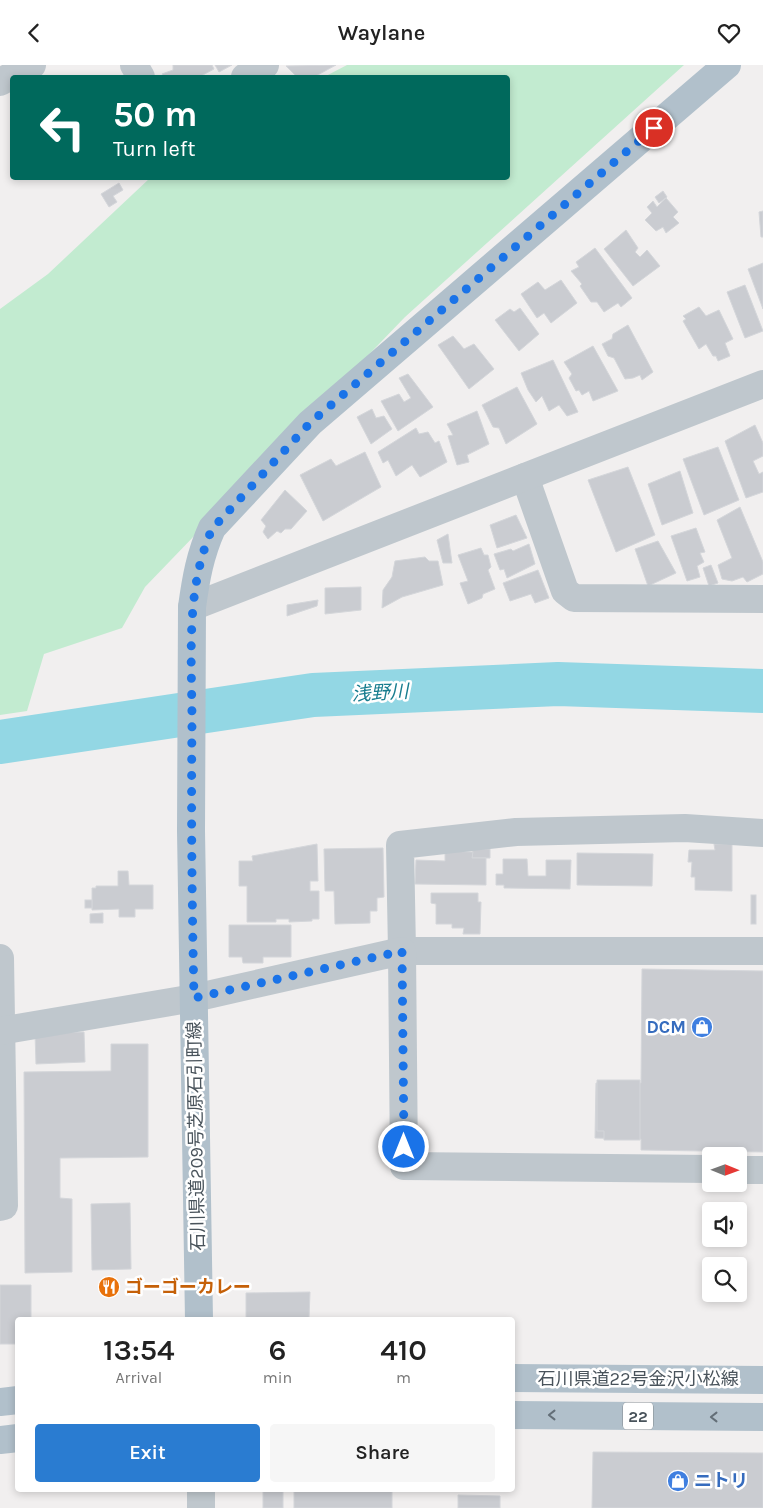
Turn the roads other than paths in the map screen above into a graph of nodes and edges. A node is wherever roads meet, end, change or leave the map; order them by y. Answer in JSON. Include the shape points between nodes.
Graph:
{"nodes":[{"id":1,"x":32,"y":65,"type":"edge"},
{"id":2,"x":265,"y":65,"type":"edge"},
{"id":3,"x":727,"y":65,"type":"edge"},
{"id":4,"x":13,"y":75,"type":"edge"},
{"id":5,"x":248,"y":75,"type":"edge"},
{"id":6,"x":763,"y":384,"type":"edge"},
{"id":7,"x":525,"y":477,"type":"junction"},
{"id":8,"x":763,"y":599,"type":"edge"},
{"id":9,"x":192,"y":607,"type":"junction"},
{"id":10,"x":763,"y":833,"type":"edge"},
{"id":11,"x":402,"y":951,"type":"junction"},
{"id":12,"x":763,"y":951,"type":"edge"},
{"id":13,"x":0,"y":958,"type":"edge"},
{"id":14,"x":194,"y":998,"type":"junction"},
{"id":15,"x":1,"y":1031,"type":"edge"},
{"id":16,"x":702,"y":1169,"type":"edge"},
{"id":17,"x":748,"y":1170,"type":"edge"},
{"id":18,"x":763,"y":1170,"type":"edge"},
{"id":19,"x":0,"y":1207,"type":"edge"},
{"id":20,"x":199,"y":1317,"type":"edge"},
{"id":21,"x":515,"y":1379,"type":"edge"},
{"id":22,"x":763,"y":1380,"type":"edge"},
{"id":23,"x":15,"y":1400,"type":"edge"},
{"id":24,"x":0,"y":1402,"type":"edge"},
{"id":25,"x":515,"y":1415,"type":"edge"},
{"id":26,"x":763,"y":1417,"type":"edge"},
{"id":27,"x":15,"y":1438,"type":"edge"},
{"id":28,"x":0,"y":1440,"type":"edge"},
{"id":29,"x":200,"y":1492,"type":"edge"},
{"id":30,"x":201,"y":1508,"type":"edge"}],
"edges":[{"from":1,"to":4,"type":"street"},
{"from":2,"to":5,"type":"street"},
{"from":3,"to":9,"type":"main road","via":[[310,423],[212,529],[197,573]]},
{"from":6,"to":7,"type":"street"},
{"from":7,"to":8,"type":"street","via":[[565,591],[574,599]]},
{"from":7,"to":9,"type":"street"},
{"from":9,"to":14,"type":"main road","name":"石川県道209号芝原石引町線"},
{"from":10,"to":11,"type":"street","via":[[685,828],[516,832],[400,845]]},
{"from":11,"to":12,"type":"street"},
{"from":11,"to":14,"type":"street"},
{"from":11,"to":16,"type":"street","via":[[404,1166]]},
{"from":13,"to":15,"type":"street"},
{"from":14,"to":15,"type":"street"},
{"from":14,"to":20,"type":"main road","name":"石川県道209号芝原石引町線"},
{"from":15,"to":19,"type":"street","via":[[4,1207]]},
{"from":17,"to":18,"type":"street"},
{"from":21,"to":22,"type":"main road","name":"石川県道22号金沢小松線","number":"22"},
{"from":23,"to":24,"type":"main road"},
{"from":26,"to":25,"type":"main road","number":"22","one_way":true},
{"from":27,"to":28,"type":"main road"},
{"from":29,"to":30,"type":"street"}]}
